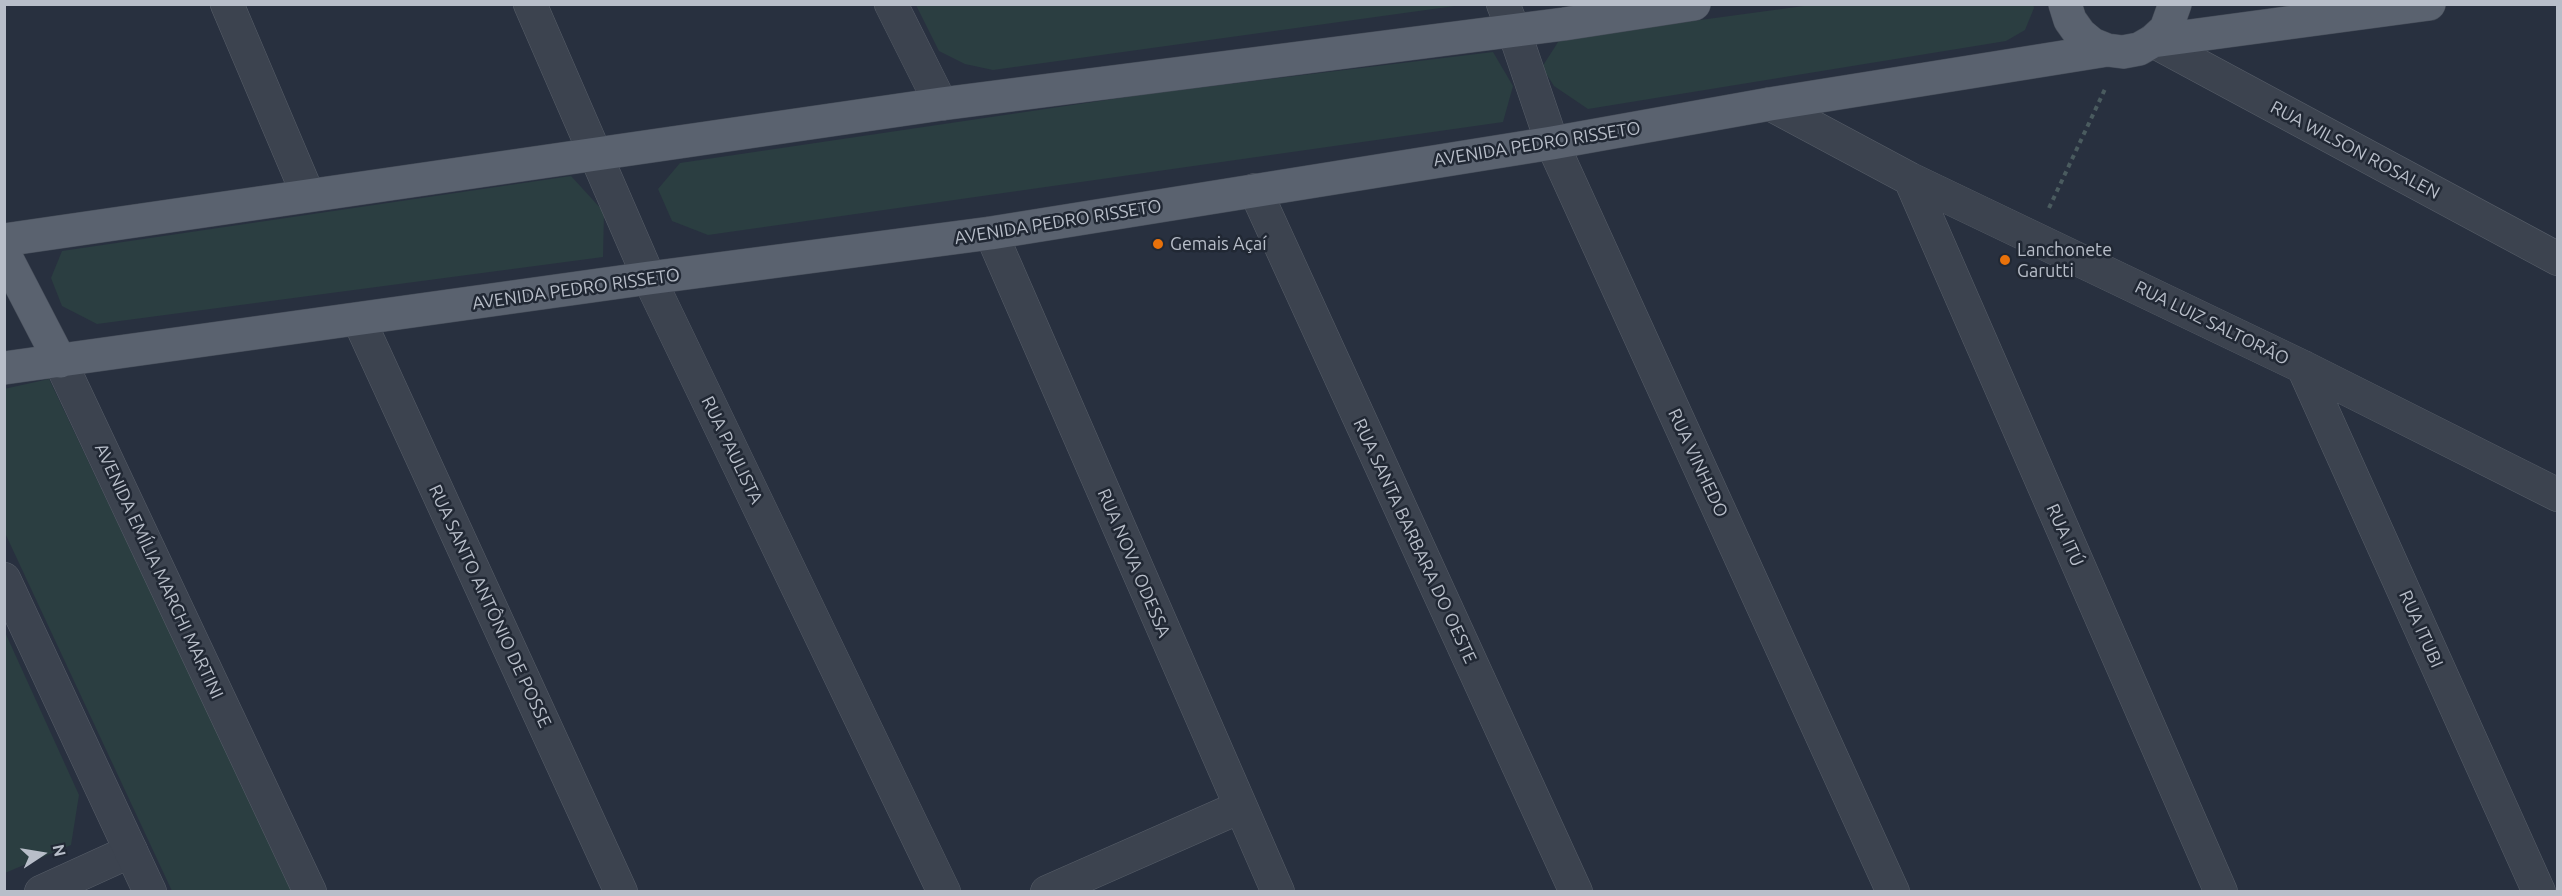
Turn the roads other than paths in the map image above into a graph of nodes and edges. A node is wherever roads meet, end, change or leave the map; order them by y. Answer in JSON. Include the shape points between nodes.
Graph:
{"nodes":[{"id":1,"x":226,"y":4,"type":"edge"},
{"id":2,"x":530,"y":4,"type":"edge"},
{"id":3,"x":891,"y":4,"type":"edge"},
{"id":4,"x":1694,"y":4,"type":"edge"},
{"id":5,"x":2065,"y":4,"type":"edge"},
{"id":6,"x":2175,"y":4,"type":"edge"},
{"id":7,"x":2429,"y":4,"type":"edge"},
{"id":8,"x":1508,"y":18,"type":"edge"},
{"id":9,"x":2153,"y":41,"type":"junction"},
{"id":10,"x":2115,"y":51,"type":"junction"},
{"id":11,"x":941,"y":104,"type":"junction"},
{"id":12,"x":1770,"y":105,"type":"junction"},
{"id":13,"x":1552,"y":143,"type":"junction"},
{"id":14,"x":594,"y":155,"type":"junction"},
{"id":15,"x":1910,"y":178,"type":"junction"},
{"id":16,"x":1255,"y":190,"type":"junction"},
{"id":17,"x":308,"y":195,"type":"junction"},
{"id":18,"x":991,"y":233,"type":"junction"},
{"id":19,"x":4,"y":240,"type":"edge"},
{"id":20,"x":4,"y":253,"type":"edge"},
{"id":21,"x":2558,"y":259,"type":"edge"},
{"id":22,"x":649,"y":278,"type":"junction"},
{"id":23,"x":359,"y":320,"type":"junction"},
{"id":24,"x":60,"y":361,"type":"junction"},
{"id":25,"x":2303,"y":367,"type":"junction"},
{"id":26,"x":4,"y":368,"type":"edge"},
{"id":27,"x":2558,"y":495,"type":"edge"},
{"id":28,"x":4,"y":579,"type":"edge"},
{"id":29,"x":1240,"y":807,"type":"junction"},
{"id":30,"x":131,"y":851,"type":"junction"},
{"id":31,"x":41,"y":891,"type":"edge"},
{"id":32,"x":150,"y":891,"type":"edge"},
{"id":33,"x":310,"y":891,"type":"edge"},
{"id":34,"x":621,"y":891,"type":"edge"},
{"id":35,"x":944,"y":891,"type":"edge"},
{"id":36,"x":1047,"y":891,"type":"edge"},
{"id":37,"x":1278,"y":891,"type":"edge"},
{"id":38,"x":1576,"y":891,"type":"edge"},
{"id":39,"x":1893,"y":891,"type":"edge"},
{"id":40,"x":2221,"y":891,"type":"edge"},
{"id":41,"x":2539,"y":891,"type":"edge"}],
"edges":[{"from":1,"to":17,"type":"street"},
{"from":2,"to":14,"type":"street","name":"RUA PAULISTA"},
{"from":3,"to":11,"type":"street"},
{"from":4,"to":8,"type":"main road"},
{"from":5,"to":10,"type":"main road","via":[[2080,34],[2092,44]]},
{"from":6,"to":9,"type":"main road","via":[[2166,29]]},
{"from":7,"to":9,"type":"main road","name":"AVENIDA PEDRO RISSETO"},
{"from":8,"to":11,"type":"main road"},
{"from":8,"to":13,"type":"street","name":"RUA VINHEDO"},
{"from":9,"to":10,"type":"main road","name":"AVENIDA PEDRO RISSETO","via":[[2139,49]]},
{"from":9,"to":21,"type":"street","name":"RUA WILSON ROSALEN"},
{"from":10,"to":12,"type":"main road","name":"AVENIDA PEDRO RISSETO"},
{"from":11,"to":14,"type":"main road"},
{"from":12,"to":13,"type":"main road","name":"AVENIDA PEDRO RISSETO"},
{"from":12,"to":15,"type":"street","name":"RUA LUIZ SALTORÃO"},
{"from":13,"to":16,"type":"main road","name":"AVENIDA PEDRO RISSETO"},
{"from":13,"to":39,"type":"street","name":"RUA VINHEDO"},
{"from":14,"to":17,"type":"main road"},
{"from":14,"to":22,"type":"street","name":"RUA PAULISTA"},
{"from":15,"to":25,"type":"street","name":"RUA LUIZ SALTORÃO"},
{"from":15,"to":40,"type":"street","name":"RUA ITÚ"},
{"from":16,"to":18,"type":"main road","name":"AVENIDA PEDRO RISSETO"},
{"from":16,"to":38,"type":"street","name":"RUA SANTA BARBARA DO OESTE"},
{"from":17,"to":19,"type":"main road"},
{"from":18,"to":22,"type":"main road","name":"AVENIDA PEDRO RISSETO"},
{"from":18,"to":29,"type":"street","name":"RUA NOVA ODESSA"},
{"from":20,"to":24,"type":"main road","name":"AVENIDA EMÍLIA MARCHI MARTINI"},
{"from":22,"to":23,"type":"main road","name":"AVENIDA PEDRO RISSETO"},
{"from":22,"to":35,"type":"street","name":"RUA PAULISTA"},
{"from":23,"to":24,"type":"main road","name":"AVENIDA PEDRO RISSETO"},
{"from":23,"to":34,"type":"street","name":"RUA SANTO ANTÔNIO DE POSSE"},
{"from":24,"to":26,"type":"main road","name":"AVENIDA PEDRO RISSETO"},
{"from":24,"to":33,"type":"street","name":"AVENIDA EMÍLIA MARCHI MARTINI"},
{"from":25,"to":27,"type":"street","name":"RUA LUIZ SALTORÃO"},
{"from":25,"to":41,"type":"street","name":"RUA ITUBI"},
{"from":28,"to":30,"type":"street"},
{"from":29,"to":36,"type":"street"},
{"from":29,"to":37,"type":"street","name":"RUA NOVA ODESSA"},
{"from":30,"to":31,"type":"street"},
{"from":30,"to":32,"type":"street"}]}
